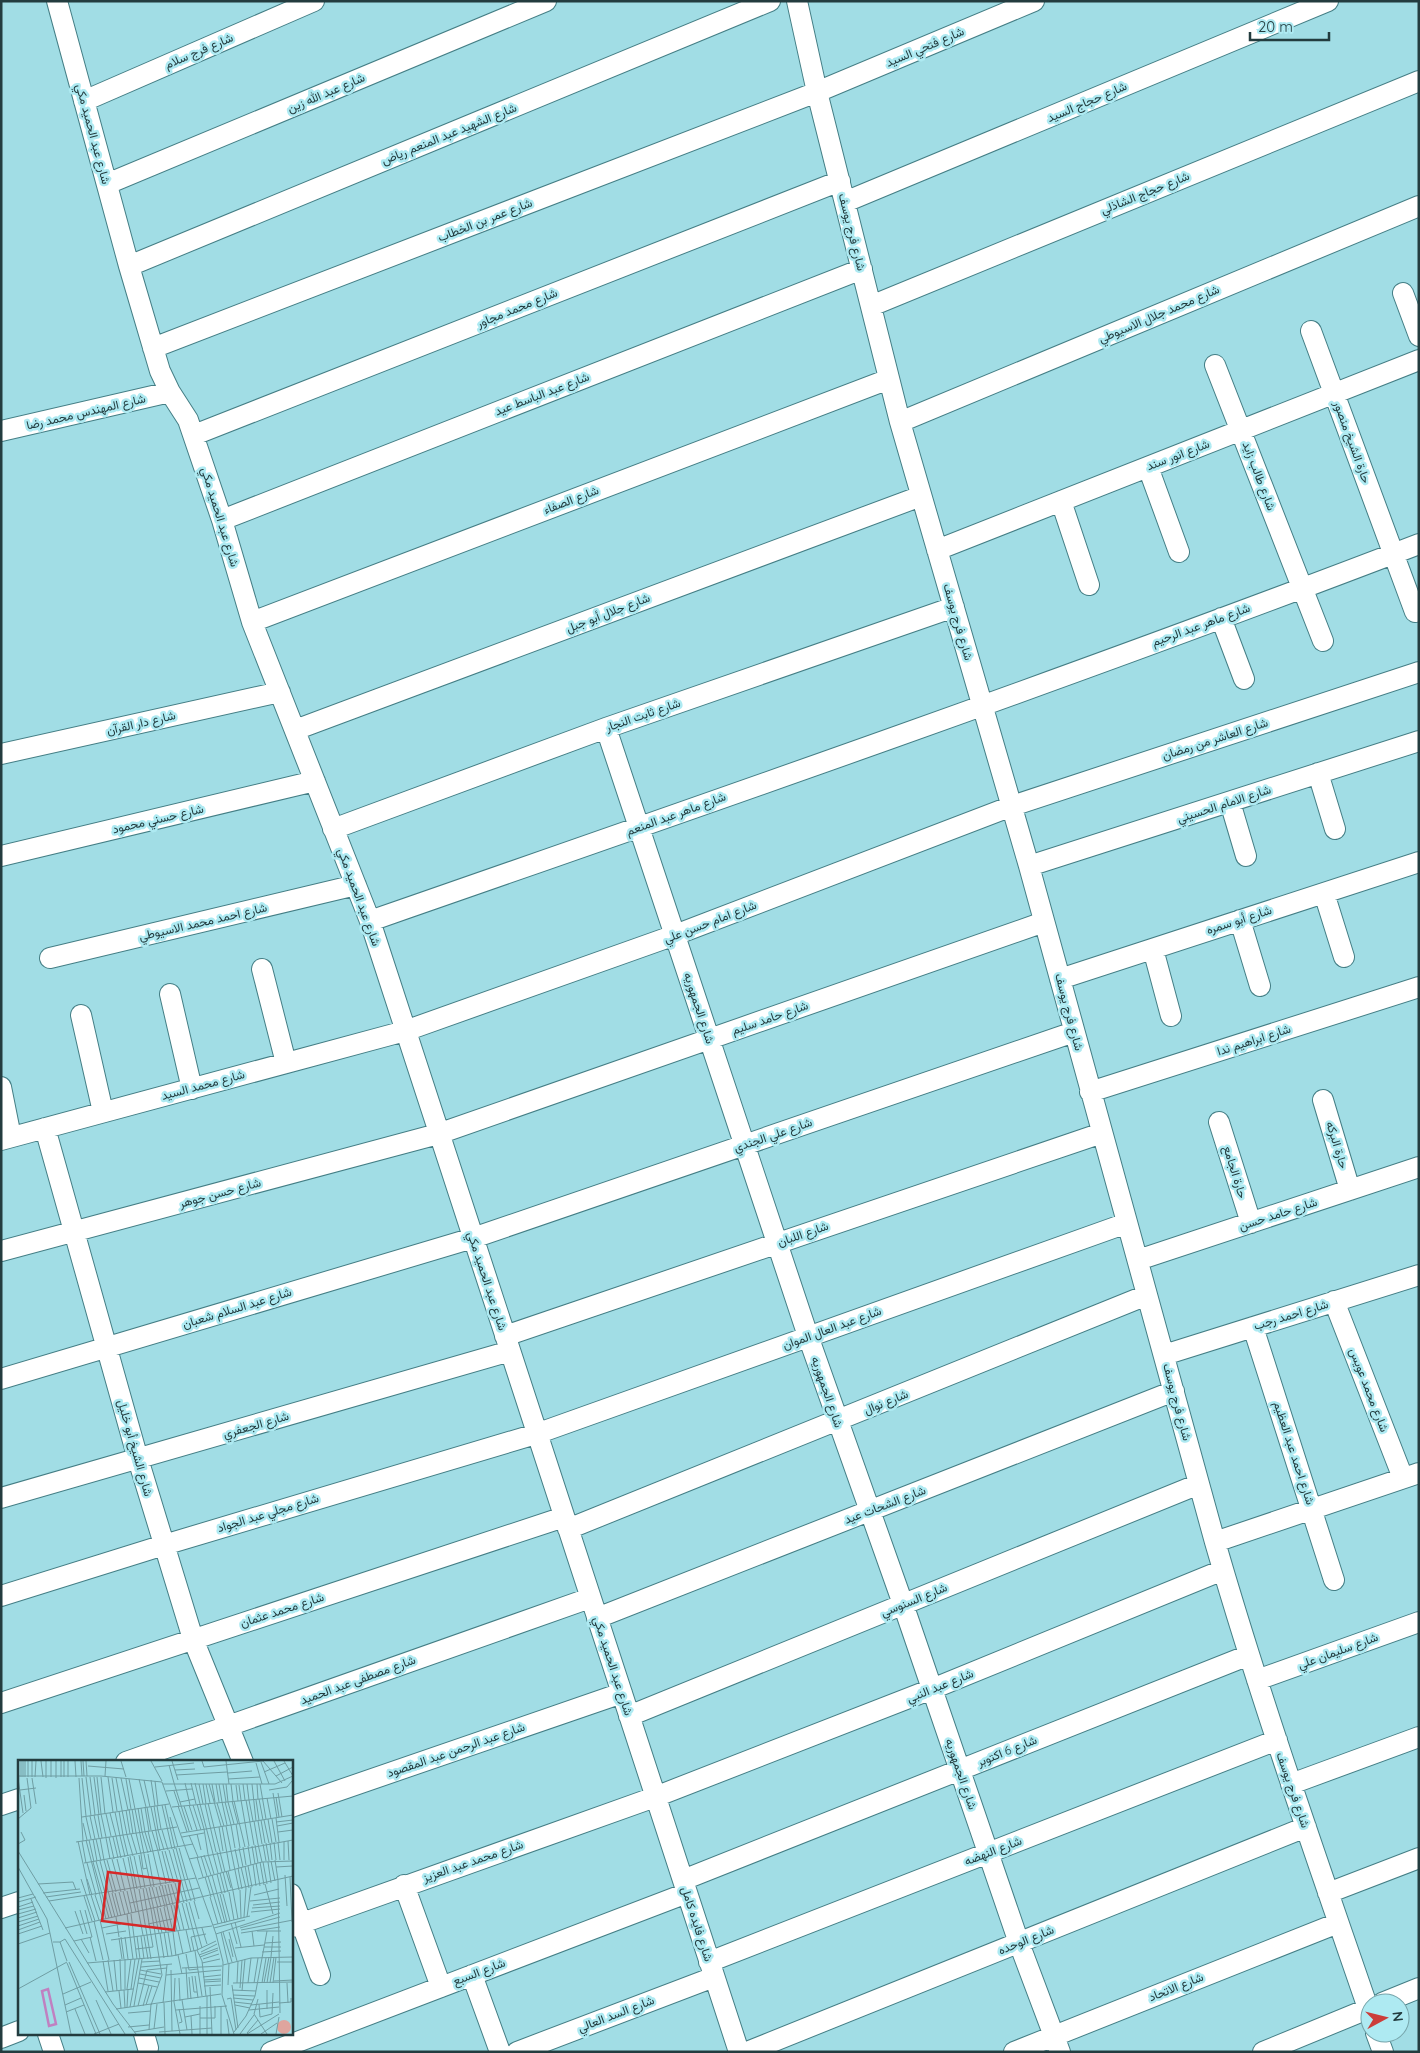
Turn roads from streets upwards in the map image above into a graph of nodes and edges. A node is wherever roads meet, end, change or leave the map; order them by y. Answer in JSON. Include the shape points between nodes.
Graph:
{"nodes":[{"id":1,"x":314,"y":1,"type":"edge"},
{"id":2,"x":546,"y":1,"type":"edge"},
{"id":3,"x":770,"y":1,"type":"edge"},
{"id":4,"x":798,"y":1,"type":"edge"},
{"id":5,"x":1034,"y":1,"type":"edge"},
{"id":6,"x":1328,"y":1,"type":"edge"},
{"id":7,"x":62,"y":3,"type":"edge"},
{"id":8,"x":1419,"y":81,"type":"edge"},
{"id":9,"x":817,"y":92,"type":"junction"},
{"id":10,"x":84,"y":101,"type":"junction"},
{"id":11,"x":840,"y":181,"type":"junction"},
{"id":12,"x":107,"y":184,"type":"junction"},
{"id":13,"x":845,"y":202,"type":"junction"},
{"id":14,"x":1419,"y":206,"type":"edge"},
{"id":15,"x":129,"y":266,"type":"junction"},
{"id":16,"x":862,"y":269,"type":"junction"},
{"id":17,"x":1403,"y":293,"type":"dead end"},
{"id":18,"x":871,"y":306,"type":"junction"},
{"id":19,"x":1312,"y":331,"type":"dead end"},
{"id":20,"x":1419,"y":336,"type":"edge"},
{"id":21,"x":153,"y":348,"type":"junction"},
{"id":22,"x":1419,"y":360,"type":"edge"},
{"id":23,"x":1215,"y":365,"type":"dead end"},
{"id":24,"x":889,"y":379,"type":"junction"},
{"id":25,"x":170,"y":392,"type":"junction"},
{"id":26,"x":1334,"y":393,"type":"junction"},
{"id":27,"x":900,"y":422,"type":"junction"},
{"id":28,"x":1,"y":431,"type":"edge"},
{"id":29,"x":1241,"y":431,"type":"junction"},
{"id":30,"x":194,"y":435,"type":"junction"},
{"id":31,"x":1148,"y":467,"type":"junction"},
{"id":32,"x":921,"y":496,"type":"junction"},
{"id":33,"x":1061,"y":501,"type":"junction"},
{"id":34,"x":222,"y":520,"type":"junction"},
{"id":35,"x":1419,"y":544,"type":"edge"},
{"id":36,"x":937,"y":550,"type":"junction"},
{"id":37,"x":1179,"y":552,"type":"dead end"},
{"id":38,"x":1394,"y":553,"type":"junction"},
{"id":39,"x":1089,"y":585,"type":"dead end"},
{"id":40,"x":1302,"y":588,"type":"junction"},
{"id":41,"x":954,"y":607,"type":"junction"},
{"id":42,"x":1415,"y":612,"type":"dead end"},
{"id":43,"x":1221,"y":618,"type":"junction"},
{"id":44,"x":252,"y":622,"type":"junction"},
{"id":45,"x":1323,"y":641,"type":"dead end"},
{"id":46,"x":1419,"y":672,"type":"edge"},
{"id":47,"x":1244,"y":679,"type":"dead end"},
{"id":48,"x":280,"y":692,"type":"junction"},
{"id":49,"x":982,"y":705,"type":"junction"},
{"id":50,"x":606,"y":728,"type":"junction"},
{"id":51,"x":294,"y":730,"type":"junction"},
{"id":52,"x":1418,"y":745,"type":"edge"},
{"id":53,"x":1,"y":754,"type":"edge"},
{"id":54,"x":1318,"y":773,"type":"junction"},
{"id":55,"x":315,"y":781,"type":"junction"},
{"id":56,"x":1230,"y":802,"type":"junction"},
{"id":57,"x":1012,"y":806,"type":"junction"},
{"id":58,"x":639,"y":828,"type":"junction"},
{"id":59,"x":334,"y":829,"type":"junction"},
{"id":60,"x":1335,"y":829,"type":"dead end"},
{"id":61,"x":1,"y":856,"type":"edge"},
{"id":62,"x":1246,"y":856,"type":"dead end"},
{"id":63,"x":1419,"y":862,"type":"edge"},
{"id":64,"x":1029,"y":866,"type":"junction"},
{"id":65,"x":356,"y":885,"type":"junction"},
{"id":66,"x":1324,"y":893,"type":"junction"},
{"id":67,"x":1240,"y":920,"type":"junction"},
{"id":68,"x":370,"y":921,"type":"junction"},
{"id":69,"x":1044,"y":922,"type":"junction"},
{"id":70,"x":675,"y":935,"type":"junction"},
{"id":71,"x":1153,"y":949,"type":"junction"},
{"id":72,"x":1344,"y":957,"type":"dead end"},
{"id":73,"x":50,"y":958,"type":"dead end"},
{"id":74,"x":262,"y":969,"type":"dead end"},
{"id":75,"x":1060,"y":979,"type":"junction"},
{"id":76,"x":1260,"y":986,"type":"dead end"},
{"id":77,"x":1419,"y":987,"type":"edge"},
{"id":78,"x":170,"y":994,"type":"dead end"},
{"id":79,"x":81,"y":1015,"type":"dead end"},
{"id":80,"x":1171,"y":1016,"type":"dead end"},
{"id":81,"x":405,"y":1031,"type":"junction"},
{"id":82,"x":1074,"y":1032,"type":"junction"},
{"id":83,"x":710,"y":1040,"type":"junction"},
{"id":84,"x":286,"y":1063,"type":"junction"},
{"id":85,"x":1,"y":1087,"type":"edge"},
{"id":86,"x":192,"y":1088,"type":"junction"},
{"id":87,"x":1090,"y":1092,"type":"junction"},
{"id":88,"x":1323,"y":1100,"type":"dead end"},
{"id":89,"x":103,"y":1112,"type":"junction"},
{"id":90,"x":1219,"y":1122,"type":"dead end"},
{"id":91,"x":44,"y":1128,"type":"junction"},
{"id":92,"x":1102,"y":1133,"type":"junction"},
{"id":93,"x":438,"y":1134,"type":"junction"},
{"id":94,"x":6,"y":1139,"type":"edge"},
{"id":95,"x":744,"y":1145,"type":"junction"},
{"id":96,"x":1419,"y":1167,"type":"edge"},
{"id":97,"x":1350,"y":1190,"type":"junction"},
{"id":98,"x":1127,"y":1223,"type":"junction"},
{"id":99,"x":1251,"y":1223,"type":"junction"},
{"id":100,"x":74,"y":1232,"type":"junction"},
{"id":101,"x":472,"y":1238,"type":"junction"},
{"id":102,"x":777,"y":1243,"type":"junction"},
{"id":103,"x":1,"y":1251,"type":"edge"},
{"id":104,"x":1138,"y":1260,"type":"junction"},
{"id":105,"x":1419,"y":1274,"type":"edge"},
{"id":106,"x":1147,"y":1295,"type":"junction"},
{"id":107,"x":1334,"y":1302,"type":"junction"},
{"id":108,"x":1253,"y":1327,"type":"junction"},
{"id":109,"x":808,"y":1336,"type":"junction"},
{"id":110,"x":507,"y":1344,"type":"junction"},
{"id":111,"x":107,"y":1347,"type":"junction"},
{"id":112,"x":1164,"y":1355,"type":"junction"},
{"id":113,"x":1,"y":1379,"type":"edge"},
{"id":114,"x":1174,"y":1391,"type":"junction"},
{"id":115,"x":837,"y":1422,"type":"junction"},
{"id":116,"x":536,"y":1434,"type":"junction"},
{"id":117,"x":138,"y":1459,"type":"junction"},
{"id":118,"x":1414,"y":1478,"type":"edge"},
{"id":119,"x":1199,"y":1484,"type":"junction"},
{"id":120,"x":1,"y":1498,"type":"edge"},
{"id":121,"x":1312,"y":1509,"type":"junction"},
{"id":122,"x":869,"y":1511,"type":"junction"},
{"id":123,"x":566,"y":1523,"type":"junction"},
{"id":124,"x":1215,"y":1542,"type":"junction"},
{"id":125,"x":164,"y":1545,"type":"junction"},
{"id":126,"x":1223,"y":1570,"type":"junction"},
{"id":127,"x":1334,"y":1580,"type":"dead end"},
{"id":128,"x":1,"y":1596,"type":"edge"},
{"id":129,"x":590,"y":1598,"type":"junction"},
{"id":130,"x":903,"y":1604,"type":"junction"},
{"id":131,"x":597,"y":1618,"type":"junction"},
{"id":132,"x":1419,"y":1622,"type":"edge"},
{"id":133,"x":194,"y":1639,"type":"junction"},
{"id":134,"x":1248,"y":1655,"type":"junction"},
{"id":135,"x":1257,"y":1680,"type":"junction"},
{"id":136,"x":932,"y":1689,"type":"junction"},
{"id":137,"x":622,"y":1693,"type":"junction"},
{"id":138,"x":1,"y":1703,"type":"edge"},
{"id":139,"x":629,"y":1716,"type":"junction"},
{"id":140,"x":229,"y":1726,"type":"junction"},
{"id":141,"x":1419,"y":1737,"type":"edge"},
{"id":142,"x":1277,"y":1740,"type":"junction"},
{"id":143,"x":132,"y":1760,"type":"edge"},
{"id":144,"x":242,"y":1760,"type":"edge"},
{"id":145,"x":959,"y":1770,"type":"junction"},
{"id":146,"x":1291,"y":1784,"type":"junction"},
{"id":147,"x":655,"y":1797,"type":"junction"},
{"id":148,"x":18,"y":1799,"type":"edge"},
{"id":149,"x":1,"y":1805,"type":"edge"},
{"id":150,"x":292,"y":1807,"type":"edge"},
{"id":151,"x":1306,"y":1828,"type":"junction"},
{"id":152,"x":988,"y":1853,"type":"junction"},
{"id":153,"x":1419,"y":1858,"type":"edge"},
{"id":154,"x":404,"y":1885,"type":"junction"},
{"id":155,"x":685,"y":1886,"type":"junction"},
{"id":156,"x":1328,"y":1893,"type":"junction"},
{"id":157,"x":292,"y":1900,"type":"edge"},
{"id":158,"x":18,"y":1902,"type":"edge"},
{"id":159,"x":1,"y":1908,"type":"edge"},
{"id":160,"x":1338,"y":1923,"type":"junction"},
{"id":161,"x":296,"y":1925,"type":"edge"},
{"id":162,"x":1019,"y":1943,"type":"junction"},
{"id":163,"x":712,"y":1969,"type":"junction"},
{"id":164,"x":320,"y":1975,"type":"dead end"},
{"id":165,"x":472,"y":1975,"type":"junction"},
{"id":166,"x":441,"y":1986,"type":"junction"},
{"id":167,"x":1419,"y":1988,"type":"edge"},
{"id":168,"x":1367,"y":1993,"type":"edge"},
{"id":169,"x":1408,"y":1993,"type":"edge"},
{"id":170,"x":1360,"y":2013,"type":"edge"},
{"id":171,"x":18,"y":2031,"type":"edge"},
{"id":172,"x":49,"y":2036,"type":"edge"},
{"id":173,"x":1,"y":2038,"type":"edge"},
{"id":174,"x":1057,"y":2044,"type":"edge"},
{"id":175,"x":54,"y":2052,"type":"edge"},
{"id":176,"x":271,"y":2052,"type":"edge"},
{"id":177,"x":500,"y":2052,"type":"edge"},
{"id":178,"x":517,"y":2052,"type":"edge"},
{"id":179,"x":739,"y":2052,"type":"edge"},
{"id":180,"x":747,"y":2052,"type":"edge"},
{"id":181,"x":1014,"y":2052,"type":"edge"},
{"id":182,"x":1263,"y":2052,"type":"edge"}],
"edges":[{"from":1,"to":10,"type":"street","name":"شارع فرج سلام"},
{"from":2,"to":12,"type":"street","name":"شارع عبد الله زين"},
{"from":3,"to":15,"type":"street","name":"شارع الشهيد عبد المنعم رياض"},
{"from":4,"to":9,"type":"street","name":"شارع فرج يوسف"},
{"from":5,"to":9,"type":"street","name":"شارع فتحي السيد"},
{"from":6,"to":13,"type":"street","name":"شارع حجاج السيد"},
{"from":7,"to":10,"type":"street","name":"شارع عبد الحميد مكي"},
{"from":8,"to":18,"type":"street","name":"شارع حجاج الشاذلي"},
{"from":9,"to":11,"type":"street","name":"شارع فرج يوسف"},
{"from":9,"to":21,"type":"street","name":"شارع عمر بن الخطاب"},
{"from":10,"to":12,"type":"street","name":"شارع عبد الحميد مكي"},
{"from":11,"to":13,"type":"street","name":"شارع فرج يوسف"},
{"from":11,"to":30,"type":"street","name":"شارع محمد مجاور"},
{"from":12,"to":15,"type":"street","name":"شارع عبد الحميد مكي"},
{"from":13,"to":16,"type":"street","name":"شارع فرج يوسف"},
{"from":14,"to":27,"type":"street","name":"شارع محمد جلال الاسيوطي"},
{"from":15,"to":21,"type":"street","name":"شارع عبد الحميد مكي"},
{"from":16,"to":18,"type":"street","name":"شارع فرج يوسف"},
{"from":16,"to":34,"type":"street","name":"شارع عبد الباسط عيد"},
{"from":17,"to":20,"type":"street"},
{"from":18,"to":24,"type":"street","name":"شارع فرج يوسف"},
{"from":19,"to":26,"type":"street","name":"حارة الشيخ منصور"},
{"from":21,"to":25,"type":"street","name":"شارع عبد الحميد مكي"},
{"from":22,"to":26,"type":"street","name":"شارع انور سند"},
{"from":23,"to":29,"type":"street","name":"شارع طالب زايد"},
{"from":24,"to":27,"type":"street","name":"شارع فرج يوسف"},
{"from":24,"to":44,"type":"street","name":"شارع الصفاء"},
{"from":25,"to":28,"type":"street","name":"شارع المهندس محمد رضا"},
{"from":25,"to":30,"type":"street","name":"شارع عبد الحميد مكي"},
{"from":26,"to":29,"type":"street","name":"شارع انور سند"},
{"from":26,"to":38,"type":"street","name":"حارة الشيخ منصور"},
{"from":27,"to":32,"type":"street","name":"شارع فرج يوسف"},
{"from":29,"to":31,"type":"street","name":"شارع انور سند"},
{"from":29,"to":40,"type":"street","name":"شارع طالب زايد"},
{"from":30,"to":34,"type":"street","name":"شارع عبد الحميد مكي"},
{"from":31,"to":33,"type":"street","name":"شارع انور سند"},
{"from":31,"to":37,"type":"street"},
{"from":32,"to":36,"type":"street","name":"شارع فرج يوسف"},
{"from":32,"to":51,"type":"street","name":"شارع جلال أبو جبل"},
{"from":33,"to":36,"type":"street","name":"شارع انور سند"},
{"from":33,"to":39,"type":"street"},
{"from":34,"to":44,"type":"street","name":"شارع عبد الحميد مكي"},
{"from":35,"to":38,"type":"street","name":"شارع ماهر عبد الرحيم"},
{"from":36,"to":41,"type":"street","name":"شارع فرج يوسف"},
{"from":38,"to":40,"type":"street","name":"شارع ماهر عبد الرحيم"},
{"from":38,"to":42,"type":"street","name":"حارة الشيخ منصور"},
{"from":40,"to":43,"type":"street","name":"شارع ماهر عبد الرحيم"},
{"from":40,"to":45,"type":"street","name":"شارع طالب زايد"},
{"from":41,"to":49,"type":"street","name":"شارع فرج يوسف"},
{"from":41,"to":50,"type":"street","name":"شارع ثابت النجار"},
{"from":43,"to":47,"type":"street"},
{"from":43,"to":49,"type":"street","name":"شارع ماهر عبد الرحيم"},
{"from":44,"to":48,"type":"street","name":"شارع عبد الحميد مكي"},
{"from":46,"to":57,"type":"street","name":"شارع العاشر من رمضان"},
{"from":48,"to":51,"type":"street","name":"شارع عبد الحميد مكي"},
{"from":48,"to":53,"type":"street","name":"شارع دار القرآن"},
{"from":49,"to":57,"type":"street","name":"شارع فرج يوسف"},
{"from":49,"to":58,"type":"street","name":"شارع ماهر عبد المنعم"},
{"from":50,"to":58,"type":"street","name":"شارع الجمهوريه"},
{"from":50,"to":59,"type":"street","name":"شارع ثابت النجار"},
{"from":51,"to":55,"type":"street","name":"شارع عبد الحميد مكي"},
{"from":52,"to":54,"type":"street","name":"شارع الامام الحسيني"},
{"from":54,"to":56,"type":"street","name":"شارع الامام الحسيني"},
{"from":54,"to":60,"type":"street"},
{"from":55,"to":59,"type":"street","name":"شارع عبد الحميد مكي"},
{"from":55,"to":61,"type":"street","name":"شارع حسني محمود"},
{"from":56,"to":62,"type":"street"},
{"from":56,"to":64,"type":"street","name":"شارع الامام الحسيني"},
{"from":57,"to":64,"type":"street","name":"شارع فرج يوسف"},
{"from":57,"to":70,"type":"street","name":"شارع امام حسن علي"},
{"from":58,"to":68,"type":"street","name":"شارع ماهر عبد المنعم"},
{"from":58,"to":70,"type":"street","name":"شارع الجمهوريه"},
{"from":59,"to":65,"type":"street","name":"شارع عبد الحميد مكي"},
{"from":63,"to":66,"type":"street","name":"شارع أبو سمره"},
{"from":64,"to":69,"type":"street","name":"شارع فرج يوسف"},
{"from":65,"to":68,"type":"street","name":"شارع عبد الحميد مكي"},
{"from":65,"to":73,"type":"street","name":"شارع احمد محمد الاسيوطي"},
{"from":66,"to":67,"type":"street","name":"شارع أبو سمره"},
{"from":66,"to":72,"type":"street"},
{"from":67,"to":71,"type":"street","name":"شارع أبو سمره"},
{"from":67,"to":76,"type":"street"},
{"from":68,"to":81,"type":"street","name":"شارع عبد الحميد مكي"},
{"from":69,"to":75,"type":"street","name":"شارع فرج يوسف"},
{"from":69,"to":83,"type":"street","name":"شارع حامد سليم"},
{"from":70,"to":81,"type":"street","name":"شارع امام حسن علي"},
{"from":70,"to":83,"type":"street","name":"شارع الجمهوريه"},
{"from":71,"to":75,"type":"street","name":"شارع أبو سمره"},
{"from":71,"to":80,"type":"street"},
{"from":74,"to":84,"type":"street"},
{"from":75,"to":82,"type":"street","name":"شارع فرج يوسف"},
{"from":77,"to":87,"type":"street","name":"شارع ابراهيم ندا"},
{"from":78,"to":86,"type":"street"},
{"from":79,"to":89,"type":"street"},
{"from":81,"to":84,"type":"street","name":"شارع محمد السيد"},
{"from":81,"to":93,"type":"street","name":"شارع عبد الحميد مكي"},
{"from":82,"to":87,"type":"street","name":"شارع فرج يوسف"},
{"from":82,"to":95,"type":"street","name":"شارع علي الجندي"},
{"from":83,"to":93,"type":"street","name":"شارع حامد سليم"},
{"from":83,"to":95,"type":"street","name":"شارع الجمهوريه"},
{"from":84,"to":86,"type":"street","name":"شارع محمد السيد"},
{"from":85,"to":94,"type":"street"},
{"from":86,"to":89,"type":"street","name":"شارع محمد السيد"},
{"from":87,"to":92,"type":"street","name":"شارع فرج يوسف"},
{"from":88,"to":97,"type":"street","name":"حارة البركه"},
{"from":89,"to":91,"type":"street","name":"شارع محمد السيد"},
{"from":90,"to":99,"type":"street","name":"حارة الجامع"},
{"from":91,"to":94,"type":"street","name":"شارع محمد السيد"},
{"from":91,"to":100,"type":"street","name":"شارع الشيخ أبو خليل"},
{"from":92,"to":98,"type":"street","name":"شارع فرج يوسف"},
{"from":92,"to":102,"type":"street","name":"شارع اللبان"},
{"from":93,"to":100,"type":"street","name":"شارع حسن جوهر"},
{"from":93,"to":101,"type":"street","name":"شارع عبد الحميد مكي"},
{"from":95,"to":101,"type":"street","name":"شارع علي الجندي"},
{"from":95,"to":102,"type":"street","name":"شارع الجمهوريه"},
{"from":96,"to":97,"type":"street","name":"شارع حامد حسن"},
{"from":97,"to":99,"type":"street","name":"شارع حامد حسن"},
{"from":98,"to":104,"type":"street","name":"شارع فرج يوسف"},
{"from":98,"to":109,"type":"street","name":"شارع عبد العال الموان"},
{"from":99,"to":104,"type":"street","name":"شارع حامد حسن"},
{"from":100,"to":103,"type":"street","name":"شارع حسن جوهر"},
{"from":100,"to":111,"type":"street","name":"شارع الشيخ أبو خليل"},
{"from":101,"to":110,"type":"street","name":"شارع عبد الحميد مكي"},
{"from":101,"to":111,"type":"street","name":"شارع عبد السلام شعبان"},
{"from":102,"to":109,"type":"street","name":"شارع الجمهوريه"},
{"from":102,"to":110,"type":"street","name":"شارع اللبان"},
{"from":104,"to":106,"type":"street","name":"شارع فرج يوسف"},
{"from":105,"to":107,"type":"street","name":"شارع احمد رجب"},
{"from":106,"to":112,"type":"street","name":"شارع فرج يوسف"},
{"from":106,"to":115,"type":"street","name":"شارع نوال"},
{"from":107,"to":108,"type":"street","name":"شارع احمد رجب"},
{"from":107,"to":118,"type":"street","name":"شارع محمد عويس"},
{"from":108,"to":112,"type":"street","name":"شارع احمد رجب"},
{"from":108,"to":121,"type":"street","name":"شارع احمد عبد العظيم"},
{"from":109,"to":115,"type":"street","name":"شارع الجمهوريه"},
{"from":109,"to":116,"type":"street","name":"شارع عبد العال الموان"},
{"from":110,"to":116,"type":"street","name":"شارع عبد الحميد مكي"},
{"from":110,"to":117,"type":"street","name":"شارع الجعفري"},
{"from":111,"to":113,"type":"street","name":"شارع عبد السلام شعبان"},
{"from":111,"to":117,"type":"street","name":"شارع الشيخ أبو خليل"},
{"from":112,"to":114,"type":"street","name":"شارع فرج يوسف"},
{"from":114,"to":119,"type":"street","name":"شارع فرج يوسف"},
{"from":114,"to":122,"type":"street","name":"شارع الشحات عيد"},
{"from":115,"to":122,"type":"street","name":"شارع الجمهوريه"},
{"from":115,"to":123,"type":"street","name":"شارع نوال"},
{"from":116,"to":123,"type":"street","name":"شارع عبد الحميد مكي"},
{"from":116,"to":125,"type":"street","name":"شارع مجلي عبد الجواد"},
{"from":117,"to":120,"type":"street","name":"شارع الجعفري"},
{"from":117,"to":125,"type":"street","name":"شارع الشيخ أبو خليل"},
{"from":118,"to":121,"type":"street"},
{"from":119,"to":124,"type":"street","name":"شارع فرج يوسف"},
{"from":119,"to":130,"type":"street","name":"شارع السنوسي"},
{"from":121,"to":124,"type":"street"},
{"from":121,"to":127,"type":"street","name":"شارع احمد عبد العظيم"},
{"from":122,"to":130,"type":"street","name":"شارع الجمهوريه"},
{"from":122,"to":131,"type":"street","name":"شارع الشحات عيد"},
{"from":123,"to":129,"type":"street","name":"شارع عبد الحميد مكي"},
{"from":123,"to":133,"type":"street","name":"شارع محمد عثمان"},
{"from":124,"to":126,"type":"street","name":"شارع فرج يوسف"},
{"from":125,"to":128,"type":"street","name":"شارع مجلي عبد الجواد"},
{"from":125,"to":133,"type":"street","name":"شارع الشيخ أبو خليل"},
{"from":126,"to":134,"type":"street","name":"شارع فرج يوسف"},
{"from":126,"to":136,"type":"street","name":"شارع عبد النبي"},
{"from":129,"to":131,"type":"street","name":"شارع عبد الحميد مكي"},
{"from":129,"to":140,"type":"street","name":"شارع مصطفى عبد الحميد"},
{"from":130,"to":136,"type":"street","name":"شارع الجمهوريه"},
{"from":130,"to":139,"type":"street","name":"شارع السنوسي"},
{"from":131,"to":137,"type":"street","name":"شارع عبد الحميد مكي"},
{"from":132,"to":135,"type":"street","name":"شارع سليمان علي"},
{"from":133,"to":138,"type":"street","name":"شارع محمد عثمان"},
{"from":133,"to":140,"type":"street","name":"شارع الشيخ أبو خليل"},
{"from":134,"to":135,"type":"street","name":"شارع فرج يوسف"},
{"from":134,"to":145,"type":"street","name":"شارع 6 اكتوبر"},
{"from":135,"to":142,"type":"street","name":"شارع فرج يوسف"},
{"from":136,"to":145,"type":"street","name":"شارع الجمهوريه"},
{"from":136,"to":147,"type":"street","name":"شارع عبد النبي"},
{"from":137,"to":139,"type":"street","name":"شارع عبد الحميد مكي"},
{"from":137,"to":150,"type":"street","name":"شارع عبد الرحمن عبد المقصود"},
{"from":139,"to":147,"type":"street","name":"شارع عبد الحميد مكي"},
{"from":140,"to":143,"type":"street","name":"شارع مصطفى عبد الحميد"},
{"from":140,"to":144,"type":"street","name":"شارع الشيخ أبو خليل"},
{"from":141,"to":146,"type":"street"},
{"from":142,"to":146,"type":"street","name":"شارع فرج يوسف"},
{"from":142,"to":152,"type":"street","name":"شارع النهضه"},
{"from":145,"to":152,"type":"street","name":"شارع الجمهوريه"},
{"from":145,"to":155,"type":"street","name":"شارع 6 اكتوبر"},
{"from":146,"to":151,"type":"street","name":"شارع فرج يوسف"},
{"from":147,"to":154,"type":"street","name":"شارع محمد عبد العزيز"},
{"from":147,"to":155,"type":"street","name":"شارع فايده كامل"},
{"from":148,"to":149,"type":"street"},
{"from":151,"to":156,"type":"street","name":"شارع فرج يوسف"},
{"from":151,"to":162,"type":"street","name":"شارع الوحده"},
{"from":152,"to":162,"type":"street","name":"شارع الجمهوريه"},
{"from":152,"to":163,"type":"street","name":"شارع النهضه"},
{"from":153,"to":156,"type":"street"},
{"from":154,"to":161,"type":"street","name":"شارع محمد عبد العزيز"},
{"from":154,"to":166,"type":"street"},
{"from":155,"to":163,"type":"street","name":"شارع فايده كامل"},
{"from":155,"to":165,"type":"street","name":"شارع السبع"},
{"from":156,"to":160,"type":"street","name":"شارع فرج يوسف"},
{"from":157,"to":161,"type":"street"},
{"from":158,"to":159,"type":"street"},
{"from":160,"to":168,"type":"street","name":"شارع فرج يوسف"},
{"from":160,"to":174,"type":"street","name":"شارع الاتحاد"},
{"from":161,"to":164,"type":"street"},
{"from":162,"to":174,"type":"street","name":"شارع الجمهوريه"},
{"from":162,"to":180,"type":"street","name":"شارع الوحده"},
{"from":163,"to":178,"type":"street","name":"شارع السد العالي"},
{"from":163,"to":179,"type":"street","name":"شارع فايده كامل"},
{"from":165,"to":166,"type":"street","name":"شارع السبع"},
{"from":165,"to":177,"type":"street"},
{"from":166,"to":176,"type":"street","name":"شارع السبع"},
{"from":167,"to":169,"type":"street"},
{"from":170,"to":182,"type":"street"},
{"from":171,"to":173,"type":"street"},
{"from":172,"to":175,"type":"street"},
{"from":174,"to":181,"type":"street","name":"شارع الاتحاد"}]}
